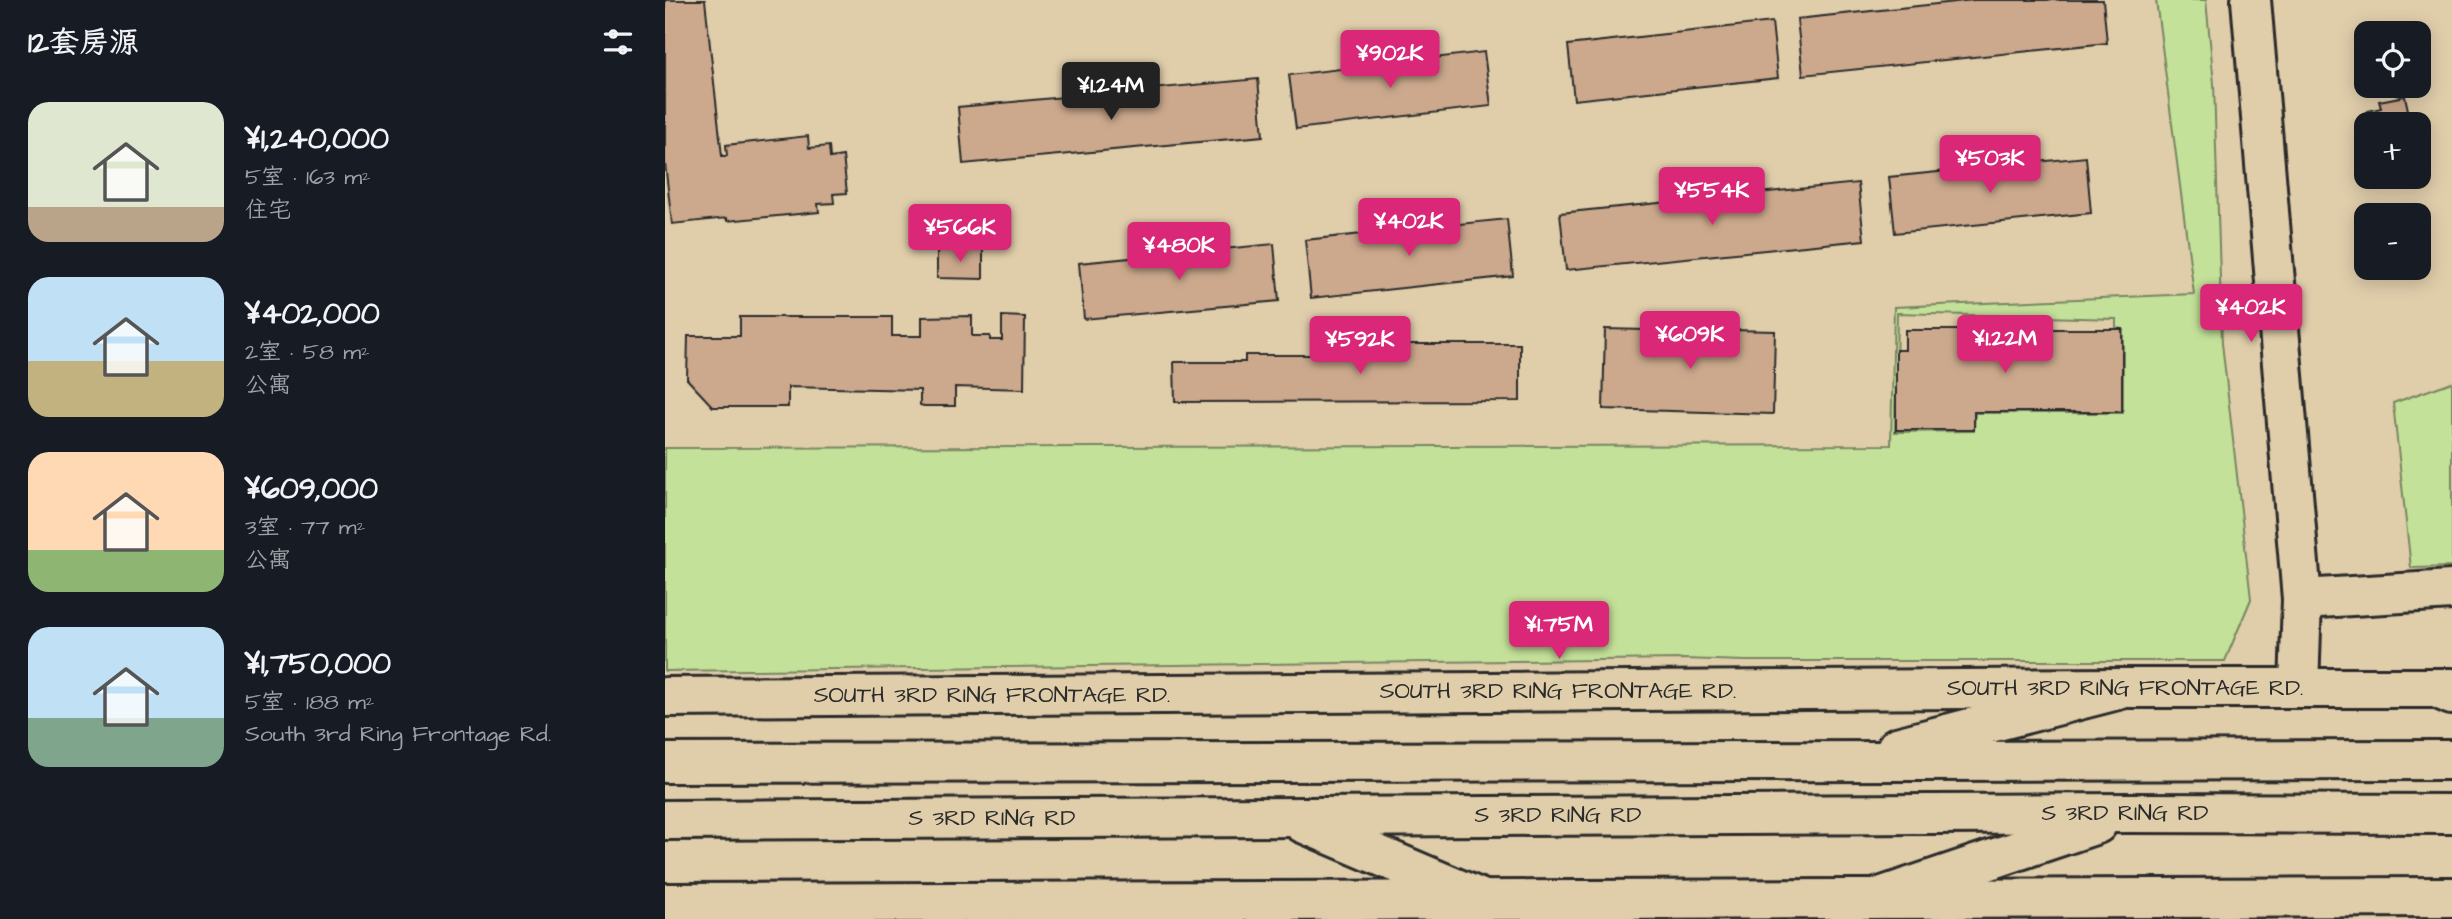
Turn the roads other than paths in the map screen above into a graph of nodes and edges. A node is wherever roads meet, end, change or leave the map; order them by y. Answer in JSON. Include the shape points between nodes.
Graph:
{"nodes":[{"id":1,"x":2251,"y":0,"type":"edge"},
{"id":2,"x":2452,"y":590,"type":"edge"},
{"id":3,"x":2302,"y":599,"type":"junction"},
{"id":4,"x":2125,"y":688,"type":"junction"},
{"id":5,"x":2299,"y":688,"type":"junction"},
{"id":6,"x":2447,"y":690,"type":"edge"},
{"id":7,"x":665,"y":697,"type":"edge"},
{"id":8,"x":2452,"y":760,"type":"edge"},
{"id":9,"x":1843,"y":761,"type":"junction"},
{"id":10,"x":665,"y":764,"type":"edge"},
{"id":11,"x":2129,"y":813,"type":"junction"},
{"id":12,"x":2452,"y":814,"type":"edge"},
{"id":13,"x":1288,"y":816,"type":"junction"},
{"id":14,"x":665,"y":820,"type":"edge"},
{"id":15,"x":2452,"y":897,"type":"edge"},
{"id":16,"x":1877,"y":898,"type":"junction"},
{"id":17,"x":1486,"y":901,"type":"junction"},
{"id":18,"x":665,"y":903,"type":"edge"},
{"id":19,"x":2310,"y":908,"type":"edge"}],
"edges":[{"from":1,"to":3,"type":"main road"},
{"from":2,"to":3,"type":"main road"},
{"from":3,"to":5,"type":"main road"},
{"from":4,"to":5,"type":"main road","name":"SOUTH 3RD RING FRONTAGE RD."},
{"from":4,"to":7,"type":"main road","name":"SOUTH 3RD RING FRONTAGE RD."},
{"from":4,"to":9,"type":"main road"},
{"from":5,"to":6,"type":"main road","name":"SOUTH 3RD RING FRONTAGE RD."},
{"from":8,"to":9,"type":"main road"},
{"from":9,"to":10,"type":"main road"},
{"from":11,"to":12,"type":"main road","name":"S 3RD RING RD"},
{"from":11,"to":13,"type":"main road","name":"S 3RD RING RD"},
{"from":11,"to":16,"type":"main road"},
{"from":13,"to":14,"type":"main road","name":"S 3RD RING RD"},
{"from":13,"to":17,"type":"main road"},
{"from":15,"to":19,"type":"main road"},
{"from":16,"to":17,"type":"main road"},
{"from":16,"to":19,"type":"main road"},
{"from":17,"to":18,"type":"main road"}]}
